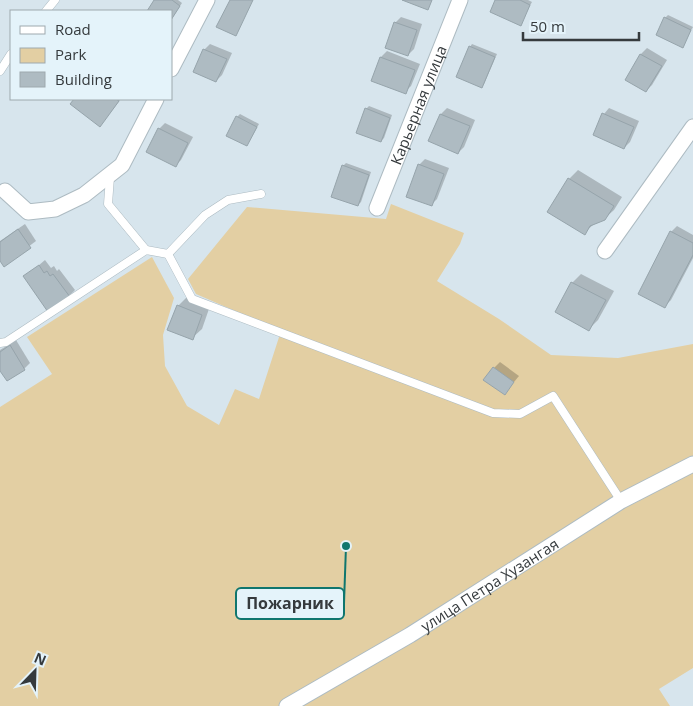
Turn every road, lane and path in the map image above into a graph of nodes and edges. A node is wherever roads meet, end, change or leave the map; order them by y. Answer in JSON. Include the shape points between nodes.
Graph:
{"nodes":[{"id":1,"x":55,"y":0,"type":"edge"},
{"id":2,"x":207,"y":0,"type":"edge"},
{"id":3,"x":460,"y":0,"type":"edge"},
{"id":4,"x":47,"y":10,"type":"edge"},
{"id":5,"x":10,"y":56,"type":"edge"},
{"id":6,"x":172,"y":67,"type":"edge"},
{"id":7,"x":0,"y":71,"type":"edge"},
{"id":8,"x":155,"y":100,"type":"edge"},
{"id":9,"x":693,"y":127,"type":"edge"},
{"id":10,"x":110,"y":174,"type":"junction"},
{"id":11,"x":3,"y":188,"type":"edge"},
{"id":12,"x":261,"y":194,"type":"dead end"},
{"id":13,"x":377,"y":208,"type":"dead end"},
{"id":14,"x":146,"y":250,"type":"junction"},
{"id":15,"x":605,"y":251,"type":"dead end"},
{"id":16,"x":168,"y":254,"type":"junction"},
{"id":17,"x":0,"y":343,"type":"edge"},
{"id":18,"x":693,"y":464,"type":"edge"},
{"id":19,"x":621,"y":501,"type":"junction"},
{"id":20,"x":286,"y":706,"type":"edge"}],
"edges":[{"from":1,"to":4,"type":"lane"},
{"from":2,"to":6,"type":"street"},
{"from":3,"to":13,"type":"street","name":"Карьерная улица"},
{"from":5,"to":7,"type":"lane"},
{"from":8,"to":10,"type":"street","via":[[122,165]]},
{"from":9,"to":15,"type":"street"},
{"from":10,"to":11,"type":"street","via":[[84,195],[55,209],[28,212]]},
{"from":10,"to":14,"type":"lane","via":[[108,204]]},
{"from":12,"to":16,"type":"lane","via":[[228,200],[205,215]]},
{"from":14,"to":16,"type":"lane"},
{"from":14,"to":17,"type":"lane"},
{"from":16,"to":19,"type":"lane","via":[[192,299],[493,413],[520,414],[553,396]]},
{"from":18,"to":19,"type":"street","name":"улица Петра Хузангая"},
{"from":19,"to":20,"type":"street","name":"улица Петра Хузангая","via":[[410,635]]}]}
